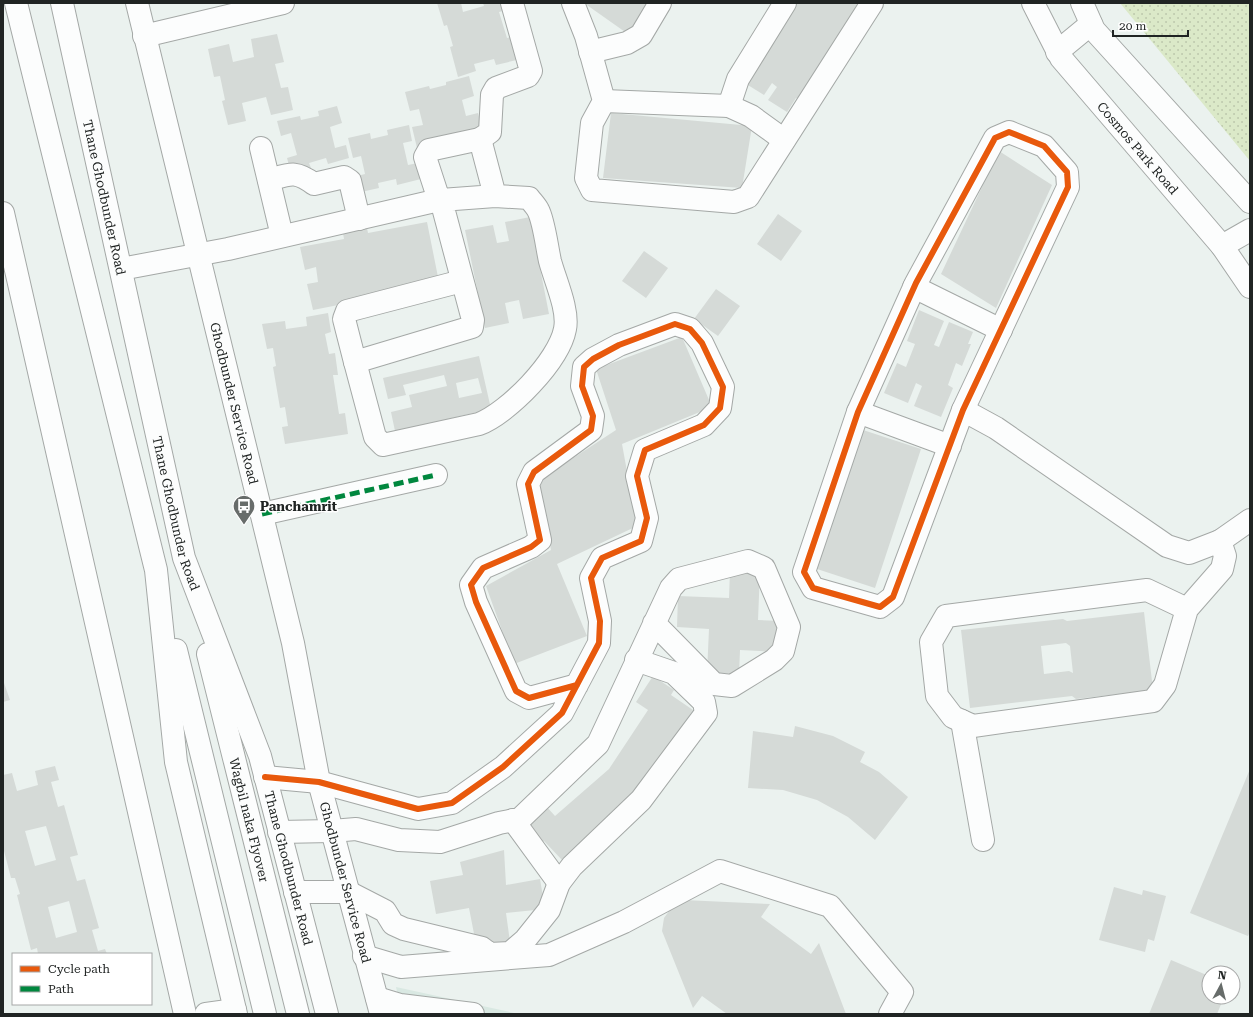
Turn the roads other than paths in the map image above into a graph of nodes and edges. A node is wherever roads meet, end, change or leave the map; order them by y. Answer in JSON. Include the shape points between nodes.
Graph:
{"nodes":[{"id":1,"x":16,"y":3,"type":"edge"},
{"id":2,"x":62,"y":3,"type":"edge"},
{"id":3,"x":136,"y":3,"type":"edge"},
{"id":4,"x":282,"y":3,"type":"edge"},
{"id":5,"x":512,"y":3,"type":"edge"},
{"id":6,"x":573,"y":3,"type":"edge"},
{"id":7,"x":660,"y":3,"type":"edge"},
{"id":8,"x":785,"y":3,"type":"edge"},
{"id":9,"x":872,"y":3,"type":"edge"},
{"id":10,"x":1033,"y":3,"type":"edge"},
{"id":11,"x":1082,"y":3,"type":"edge"},
{"id":12,"x":1091,"y":24,"type":"junction"},
{"id":13,"x":144,"y":36,"type":"junction"},
{"id":14,"x":590,"y":52,"type":"junction"},
{"id":15,"x":1058,"y":52,"type":"junction"},
{"id":16,"x":604,"y":101,"type":"junction"},
{"id":17,"x":729,"y":106,"type":"junction"},
{"id":18,"x":480,"y":139,"type":"junction"},
{"id":19,"x":784,"y":140,"type":"junction"},
{"id":20,"x":261,"y":148,"type":"dead end"},
{"id":21,"x":269,"y":180,"type":"junction"},
{"id":22,"x":495,"y":196,"type":"junction"},
{"id":23,"x":440,"y":200,"type":"junction"},
{"id":24,"x":1250,"y":202,"type":"edge"},
{"id":25,"x":3,"y":212,"type":"edge"},
{"id":26,"x":359,"y":219,"type":"junction"},
{"id":27,"x":1250,"y":230,"type":"edge"},
{"id":28,"x":282,"y":236,"type":"junction"},
{"id":29,"x":1222,"y":246,"type":"junction"},
{"id":30,"x":197,"y":253,"type":"junction"},
{"id":31,"x":121,"y":269,"type":"junction"},
{"id":32,"x":462,"y":281,"type":"junction"},
{"id":33,"x":914,"y":287,"type":"junction"},
{"id":34,"x":1250,"y":287,"type":"edge"},
{"id":35,"x":1001,"y":330,"type":"junction"},
{"id":36,"x":355,"y":362,"type":"junction"},
{"id":37,"x":963,"y":410,"type":"junction"},
{"id":38,"x":858,"y":412,"type":"junction"},
{"id":39,"x":950,"y":446,"type":"junction"},
{"id":40,"x":436,"y":475,"type":"dead end"},
{"id":41,"x":262,"y":514,"type":"junction"},
{"id":42,"x":1247,"y":527,"type":"edge"},
{"id":43,"x":1220,"y":541,"type":"junction"},
{"id":44,"x":184,"y":558,"type":"junction"},
{"id":45,"x":156,"y":570,"type":"junction"},
{"id":46,"x":1187,"y":610,"type":"junction"},
{"id":47,"x":654,"y":624,"type":"junction"},
{"id":48,"x":636,"y":660,"type":"junction"},
{"id":49,"x":577,"y":685,"type":"junction"},
{"id":50,"x":962,"y":721,"type":"junction"},
{"id":51,"x":265,"y":777,"type":"junction"},
{"id":52,"x":319,"y":782,"type":"junction"},
{"id":53,"x":513,"y":820,"type":"junction"},
{"id":54,"x":332,"y":831,"type":"junction"},
{"id":55,"x":280,"y":832,"type":"junction"},
{"id":56,"x":983,"y":840,"type":"dead end"},
{"id":57,"x":559,"y":883,"type":"junction"},
{"id":58,"x":295,"y":892,"type":"junction"},
{"id":59,"x":348,"y":892,"type":"junction"},
{"id":60,"x":364,"y":956,"type":"junction"},
{"id":61,"x":379,"y":1006,"type":"edge"},
{"id":62,"x":235,"y":1012,"type":"edge"},
{"id":63,"x":184,"y":1014,"type":"edge"},
{"id":64,"x":206,"y":1014,"type":"edge"},
{"id":65,"x":265,"y":1014,"type":"edge"},
{"id":66,"x":298,"y":1014,"type":"edge"},
{"id":67,"x":327,"y":1014,"type":"edge"},
{"id":68,"x":473,"y":1014,"type":"edge"},
{"id":69,"x":890,"y":1014,"type":"edge"}],
"edges":[{"from":1,"to":45,"type":"street"},
{"from":2,"to":31,"type":"street","name":"Thane Ghodbunder Road"},
{"from":3,"to":13,"type":"street","name":"Ghodbunder Service Road"},
{"from":4,"to":13,"type":"street"},
{"from":5,"to":18,"type":"street","via":[[531,71],[528,76],[496,88],[492,95],[490,132]]},
{"from":6,"to":14,"type":"street"},
{"from":7,"to":14,"type":"street","via":[[641,35],[627,43]]},
{"from":8,"to":17,"type":"street","via":[[738,79]]},
{"from":9,"to":19,"type":"street"},
{"from":10,"to":15,"type":"street","name":"Cosmos Park Road"},
{"from":11,"to":12,"type":"street"},
{"from":12,"to":15,"type":"street"},
{"from":12,"to":24,"type":"street"},
{"from":13,"to":30,"type":"street","name":"Ghodbunder Service Road"},
{"from":14,"to":16,"type":"street"},
{"from":15,"to":29,"type":"street","name":"Cosmos Park Road"},
{"from":16,"to":17,"type":"street"},
{"from":16,"to":19,"type":"street","via":[[592,123],[586,178],[592,190],[734,202],[748,197]]},
{"from":17,"to":19,"type":"street","via":[[751,116]]},
{"from":18,"to":22,"type":"street"},
{"from":18,"to":23,"type":"street","via":[[429,150],[425,156]]},
{"from":20,"to":21,"type":"street"},
{"from":21,"to":26,"type":"street","via":[[294,173],[314,184],[344,177],[350,181]]},
{"from":21,"to":28,"type":"street"},
{"from":22,"to":23,"type":"street"},
{"from":22,"to":36,"type":"street","via":[[529,198],[539,211],[564,309],[565,328],[558,350],[542,372],[492,419],[383,445],[375,437]]},
{"from":23,"to":26,"type":"street"},
{"from":23,"to":32,"type":"street"},
{"from":25,"to":63,"type":"street"},
{"from":26,"to":28,"type":"street"},
{"from":27,"to":29,"type":"street"},
{"from":28,"to":30,"type":"street"},
{"from":29,"to":34,"type":"street","name":"Cosmos Park Road"},
{"from":30,"to":31,"type":"street"},
{"from":30,"to":41,"type":"street","name":"Ghodbunder Service Road"},
{"from":31,"to":44,"type":"street","name":"Thane Ghodbunder Road"},
{"from":32,"to":36,"type":"street","via":[[473,320],[472,327]]},
{"from":32,"to":36,"type":"street","via":[[347,311],[344,319]]},
{"from":33,"to":35,"type":"street"},
{"from":33,"to":35,"type":"street","via":[[995,138],[1009,132],[1044,146],[1067,172],[1068,187]]},
{"from":33,"to":38,"type":"street"},
{"from":35,"to":37,"type":"street"},
{"from":37,"to":39,"type":"street"},
{"from":37,"to":43,"type":"street","via":[[996,428],[1167,546],[1189,553]]},
{"from":38,"to":39,"type":"street"},
{"from":38,"to":39,"type":"street","via":[[804,572],[813,588],[880,607],[893,597]]},
{"from":40,"to":41,"type":"street"},
{"from":41,"to":52,"type":"street","name":"Ghodbunder Service Road","via":[[293,643]]},
{"from":42,"to":43,"type":"street"},
{"from":43,"to":46,"type":"street","via":[[1226,556],[1222,570]]},
{"from":44,"to":51,"type":"street","name":"Thane Ghodbunder Road","via":[[260,756]]},
{"from":44,"to":66,"type":"street","name":"Wagbil naka Flyover"},
{"from":45,"to":62,"type":"street","via":[[176,762]]},
{"from":45,"to":65,"type":"street"},
{"from":46,"to":50,"type":"street","via":[[1166,685],[1153,701],[973,726]]},
{"from":46,"to":50,"type":"street","via":[[1147,590],[946,616],[931,642],[937,696],[953,717]]},
{"from":47,"to":47,"type":"street","via":[[671,588],[679,579],[748,561],[764,568],[789,627],[783,652],[732,686],[714,684]]},
{"from":47,"to":48,"type":"street"},
{"from":48,"to":53,"type":"street","via":[[598,744],[520,819]]},
{"from":48,"to":57,"type":"street","via":[[674,673],[704,702],[706,713],[641,800],[572,866]]},
{"from":49,"to":49,"type":"street","via":[[599,643],[600,621],[591,578],[602,558],[641,541],[647,518],[638,476],[645,450],[704,425],[720,408],[723,387],[702,343],[690,329],[675,324],[619,345],[593,358],[584,367],[582,386],[593,416],[591,430],[534,472],[528,484],[540,540],[531,547],[482,568],[470,585],[516,691],[529,698]]},
{"from":49,"to":52,"type":"street","via":[[562,713],[503,767],[452,803],[418,809]]},
{"from":50,"to":56,"type":"street"},
{"from":51,"to":52,"type":"street"},
{"from":51,"to":55,"type":"street","name":"Thane Ghodbunder Road"},
{"from":52,"to":54,"type":"street","name":"Ghodbunder Service Road"},
{"from":53,"to":54,"type":"street","via":[[440,842],[399,840],[356,829]]},
{"from":53,"to":57,"type":"street"},
{"from":54,"to":55,"type":"street"},
{"from":54,"to":59,"type":"street","name":"Ghodbunder Service Road"},
{"from":55,"to":58,"type":"street","name":"Thane Ghodbunder Road"},
{"from":57,"to":59,"type":"street","via":[[549,910],[510,954],[490,954],[482,948],[404,929],[393,924],[384,910]]},
{"from":58,"to":59,"type":"street"},
{"from":58,"to":67,"type":"street","name":"Thane Ghodbunder Road"},
{"from":59,"to":60,"type":"street","name":"Ghodbunder Service Road"},
{"from":60,"to":61,"type":"street","name":"Ghodbunder Service Road"},
{"from":60,"to":69,"type":"street","via":[[402,966],[549,955],[624,922],[720,871],[830,906],[902,992]]},
{"from":61,"to":68,"type":"street","via":[[400,1005]]},
{"from":62,"to":64,"type":"street"}]}
